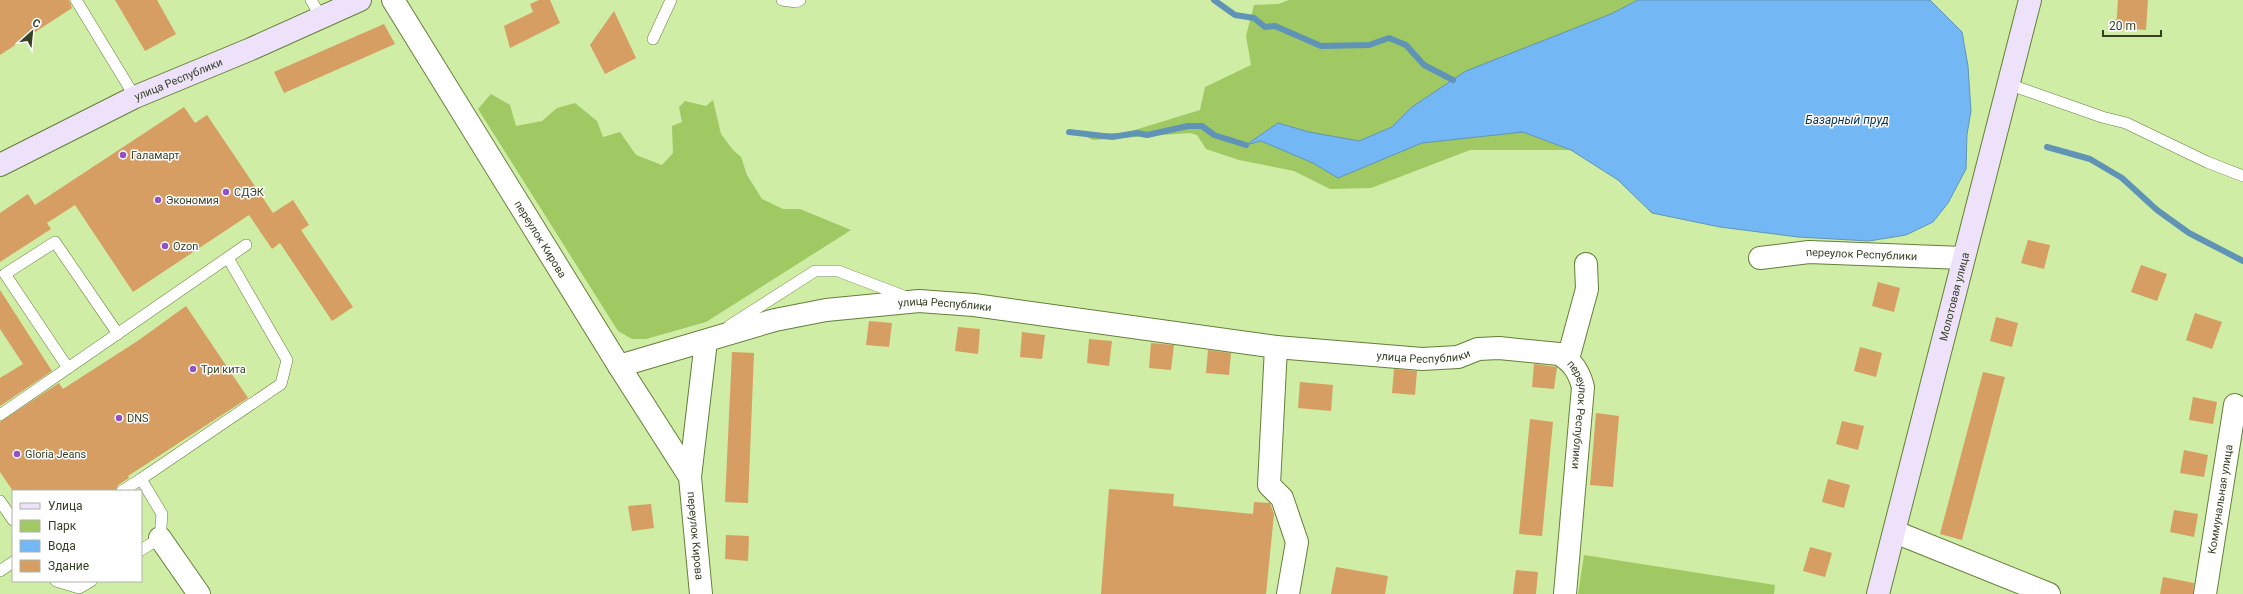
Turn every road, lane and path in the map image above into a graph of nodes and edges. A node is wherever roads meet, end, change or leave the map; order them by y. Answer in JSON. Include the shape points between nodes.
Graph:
{"nodes":[{"id":1,"x":76,"y":0,"type":"edge"},
{"id":2,"x":360,"y":0,"type":"edge"},
{"id":3,"x":393,"y":0,"type":"edge"},
{"id":4,"x":671,"y":0,"type":"edge"},
{"id":5,"x":782,"y":0,"type":"edge"},
{"id":6,"x":800,"y":0,"type":"edge"},
{"id":7,"x":2030,"y":0,"type":"edge"},
{"id":8,"x":316,"y":9,"type":"edge"},
{"id":9,"x":653,"y":39,"type":"dead end"},
{"id":10,"x":2008,"y":84,"type":"junction"},
{"id":11,"x":135,"y":97,"type":"junction"},
{"id":12,"x":0,"y":165,"type":"edge"},
{"id":13,"x":2243,"y":176,"type":"edge"},
{"id":14,"x":246,"y":246,"type":"dead end"},
{"id":15,"x":228,"y":258,"type":"junction"},
{"id":16,"x":1760,"y":258,"type":"dead end"},
{"id":17,"x":1963,"y":258,"type":"junction"},
{"id":18,"x":1586,"y":264,"type":"dead end"},
{"id":19,"x":919,"y":301,"type":"junction"},
{"id":20,"x":118,"y":334,"type":"junction"},
{"id":21,"x":706,"y":341,"type":"junction"},
{"id":22,"x":1276,"y":347,"type":"junction"},
{"id":23,"x":1568,"y":359,"type":"junction"},
{"id":24,"x":619,"y":366,"type":"junction"},
{"id":25,"x":68,"y":368,"type":"junction"},
{"id":26,"x":2235,"y":405,"type":"dead end"},
{"id":27,"x":0,"y":415,"type":"edge"},
{"id":28,"x":690,"y":477,"type":"junction"},
{"id":29,"x":140,"y":479,"type":"junction"},
{"id":30,"x":124,"y":490,"type":"edge"},
{"id":31,"x":0,"y":501,"type":"edge"},
{"id":32,"x":12,"y":519,"type":"edge"},
{"id":33,"x":1895,"y":532,"type":"junction"},
{"id":34,"x":160,"y":538,"type":"junction"},
{"id":35,"x":142,"y":549,"type":"edge"},
{"id":36,"x":12,"y":563,"type":"edge"},
{"id":37,"x":0,"y":571,"type":"edge"},
{"id":38,"x":59,"y":582,"type":"edge"},
{"id":39,"x":89,"y":582,"type":"edge"},
{"id":40,"x":199,"y":594,"type":"edge"},
{"id":41,"x":701,"y":594,"type":"edge"},
{"id":42,"x":1288,"y":594,"type":"edge"},
{"id":43,"x":1565,"y":594,"type":"edge"},
{"id":44,"x":1878,"y":594,"type":"edge"},
{"id":45,"x":2050,"y":594,"type":"edge"},
{"id":46,"x":2205,"y":594,"type":"edge"}],
"edges":[{"from":1,"to":11,"type":"lane"},
{"from":2,"to":8,"type":"street","name":"улица Республики"},
{"from":3,"to":24,"type":"street","name":"переулок Кирова"},
{"from":4,"to":9,"type":"lane"},
{"from":5,"to":6,"type":"lane"},
{"from":7,"to":10,"type":"street","name":"Молотовая улица"},
{"from":8,"to":11,"type":"street","name":"улица Республики","via":[[251,49]]},
{"from":10,"to":13,"type":"lane","via":[[2102,117],[2126,122],[2207,162]]},
{"from":10,"to":17,"type":"street","name":"Молотовая улица"},
{"from":11,"to":12,"type":"street","name":"улица Республики"},
{"from":14,"to":15,"type":"lane"},
{"from":15,"to":20,"type":"lane"},
{"from":15,"to":29,"type":"lane","via":[[287,360],[281,384]]},
{"from":16,"to":17,"type":"street","name":"переулок Республики","via":[[1809,252]]},
{"from":17,"to":33,"type":"street","name":"Молотовая улица"},
{"from":18,"to":23,"type":"street","name":"переулок Республики","via":[[1587,289]]},
{"from":19,"to":21,"type":"street","name":"улица Республики","via":[[826,310],[774,320]]},
{"from":19,"to":21,"type":"lane","via":[[838,271],[815,271]]},
{"from":19,"to":22,"type":"street","name":"улица Республики","via":[[974,304]]},
{"from":20,"to":25,"type":"lane"},
{"from":20,"to":25,"type":"lane","via":[[55,242],[5,274]]},
{"from":21,"to":24,"type":"street","name":"улица Республики"},
{"from":21,"to":28,"type":"street","name":"переулок Кирова"},
{"from":22,"to":23,"type":"street","name":"улица Республики","via":[[1422,359],[1458,357],[1478,349],[1499,348],[1559,354]]},
{"from":22,"to":42,"type":"street","via":[[1269,485],[1282,498],[1297,542]]},
{"from":23,"to":43,"type":"street","name":"переулок Республики","via":[[1575,367],[1583,387]]},
{"from":24,"to":28,"type":"street","name":"переулок Кирова"},
{"from":25,"to":27,"type":"lane"},
{"from":26,"to":46,"type":"street","name":"Коммунальная улица"},
{"from":28,"to":41,"type":"street","name":"переулок Кирова"},
{"from":29,"to":30,"type":"lane"},
{"from":29,"to":34,"type":"lane","via":[[162,514]]},
{"from":31,"to":32,"type":"lane"},
{"from":33,"to":44,"type":"street","name":"Молотовая улица"},
{"from":33,"to":45,"type":"street"},
{"from":34,"to":35,"type":"lane"},
{"from":34,"to":40,"type":"street"},
{"from":36,"to":37,"type":"lane"},
{"from":38,"to":39,"type":"lane","via":[[79,588]]}]}
